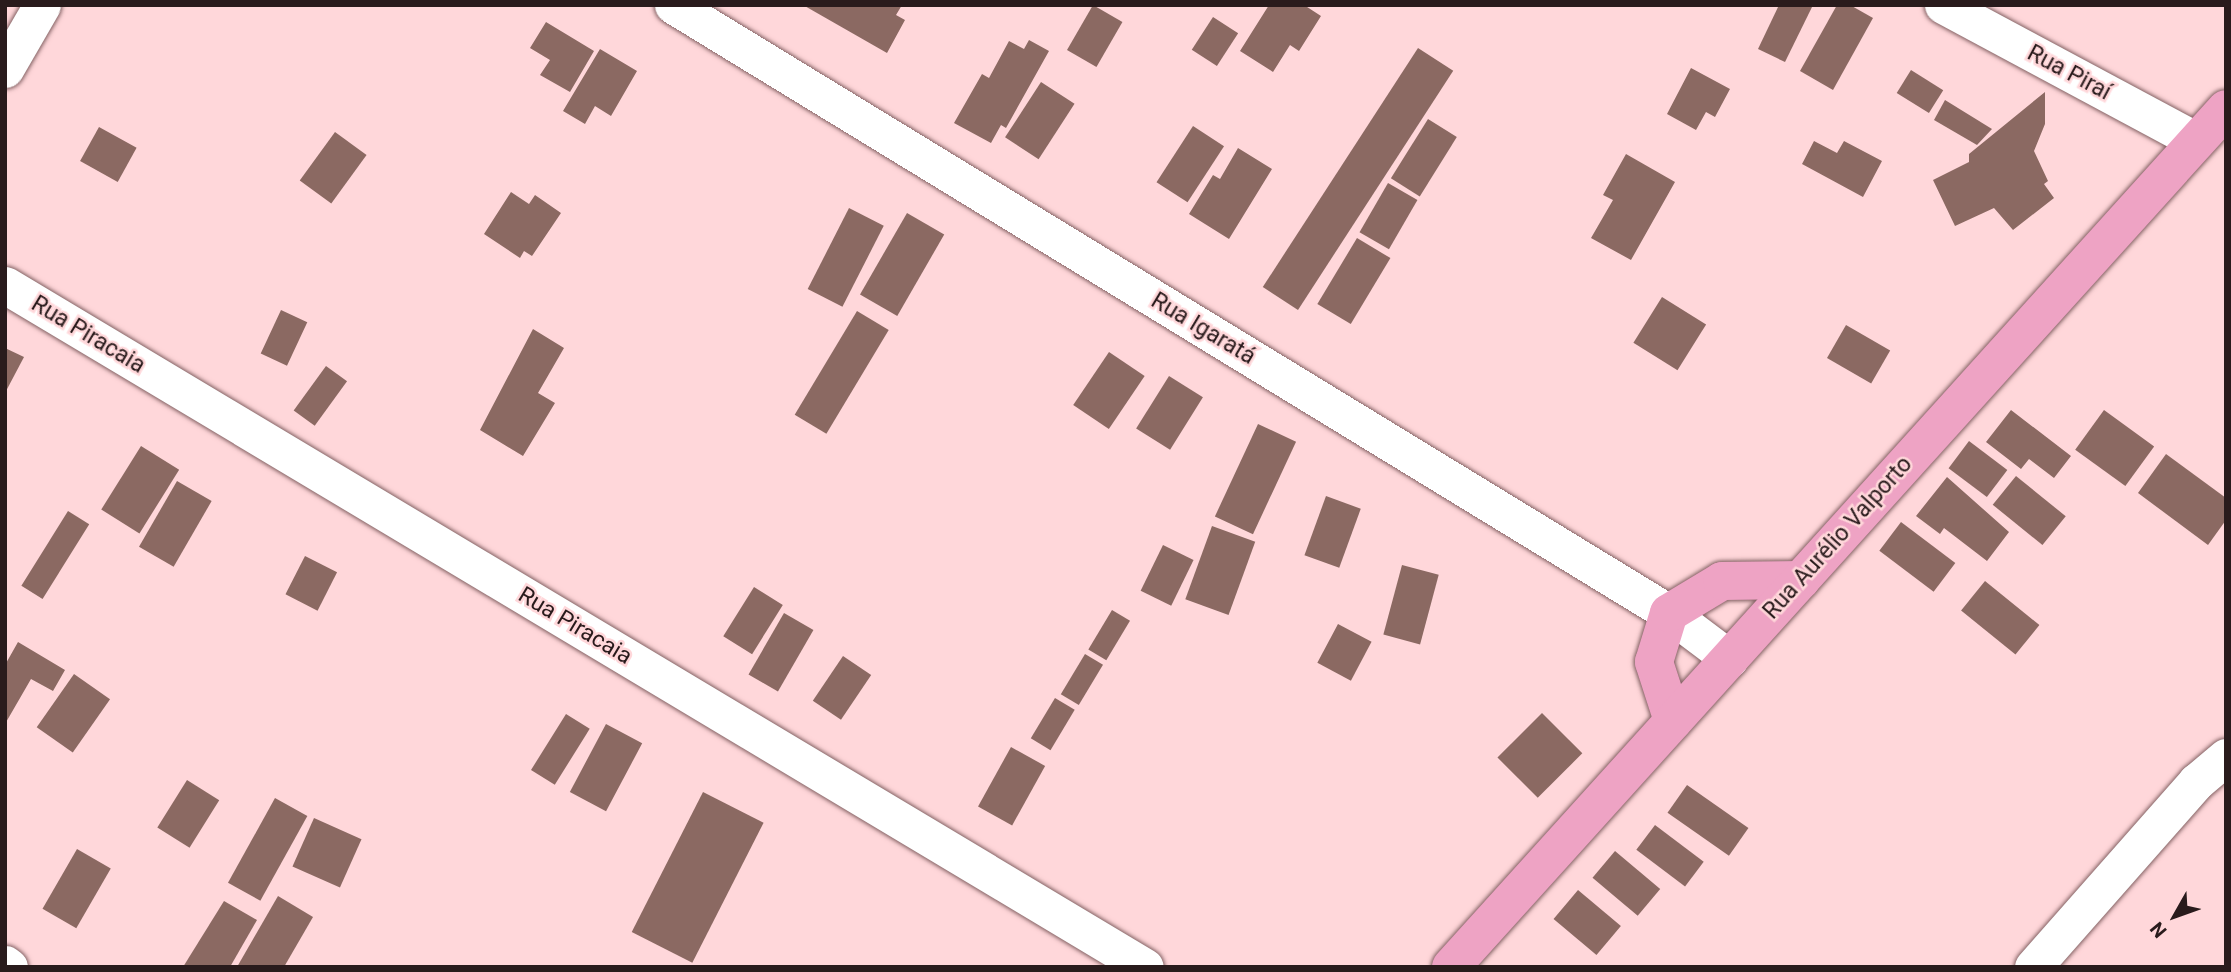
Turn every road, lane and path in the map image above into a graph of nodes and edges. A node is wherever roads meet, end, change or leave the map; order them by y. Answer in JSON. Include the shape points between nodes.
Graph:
{"nodes":[{"id":1,"x":42,"y":5,"type":"edge"},
{"id":2,"x":673,"y":5,"type":"edge"},
{"id":3,"x":1943,"y":5,"type":"edge"},
{"id":4,"x":5,"y":69,"type":"edge"},
{"id":5,"x":2226,"y":109,"type":"edge"},
{"id":6,"x":2195,"y":141,"type":"junction"},
{"id":7,"x":5,"y":285,"type":"edge"},
{"id":8,"x":1801,"y":580,"type":"junction"},
{"id":9,"x":1669,"y":613,"type":"junction"},
{"id":10,"x":1730,"y":659,"type":"junction"},
{"id":11,"x":1673,"y":721,"type":"junction"},
{"id":12,"x":2226,"y":757,"type":"edge"},
{"id":13,"x":1145,"y":967,"type":"edge"},
{"id":14,"x":1451,"y":967,"type":"edge"},
{"id":15,"x":2033,"y":967,"type":"edge"}],
"edges":[{"from":1,"to":4,"type":"street"},
{"from":2,"to":9,"type":"street","name":"Rua Igaratá"},
{"from":3,"to":6,"type":"street","name":"Rua Piraí"},
{"from":5,"to":6,"type":"main road","name":"Rua Aurélio Valporto"},
{"from":6,"to":8,"type":"main road","name":"Rua Aurélio Valporto"},
{"from":7,"to":13,"type":"street","name":"Rua Piracaia"},
{"from":8,"to":9,"type":"main road","via":[[1723,580]]},
{"from":8,"to":10,"type":"main road","name":"Rua Aurélio Valporto"},
{"from":9,"to":10,"type":"street","name":"Rua Igaratá"},
{"from":9,"to":11,"type":"main road","via":[[1654,662]]},
{"from":10,"to":11,"type":"main road","name":"Rua Aurélio Valporto"},
{"from":11,"to":14,"type":"main road","name":"Rua Aurélio Valporto"},
{"from":12,"to":15,"type":"street","via":[[2196,782]]}]}
